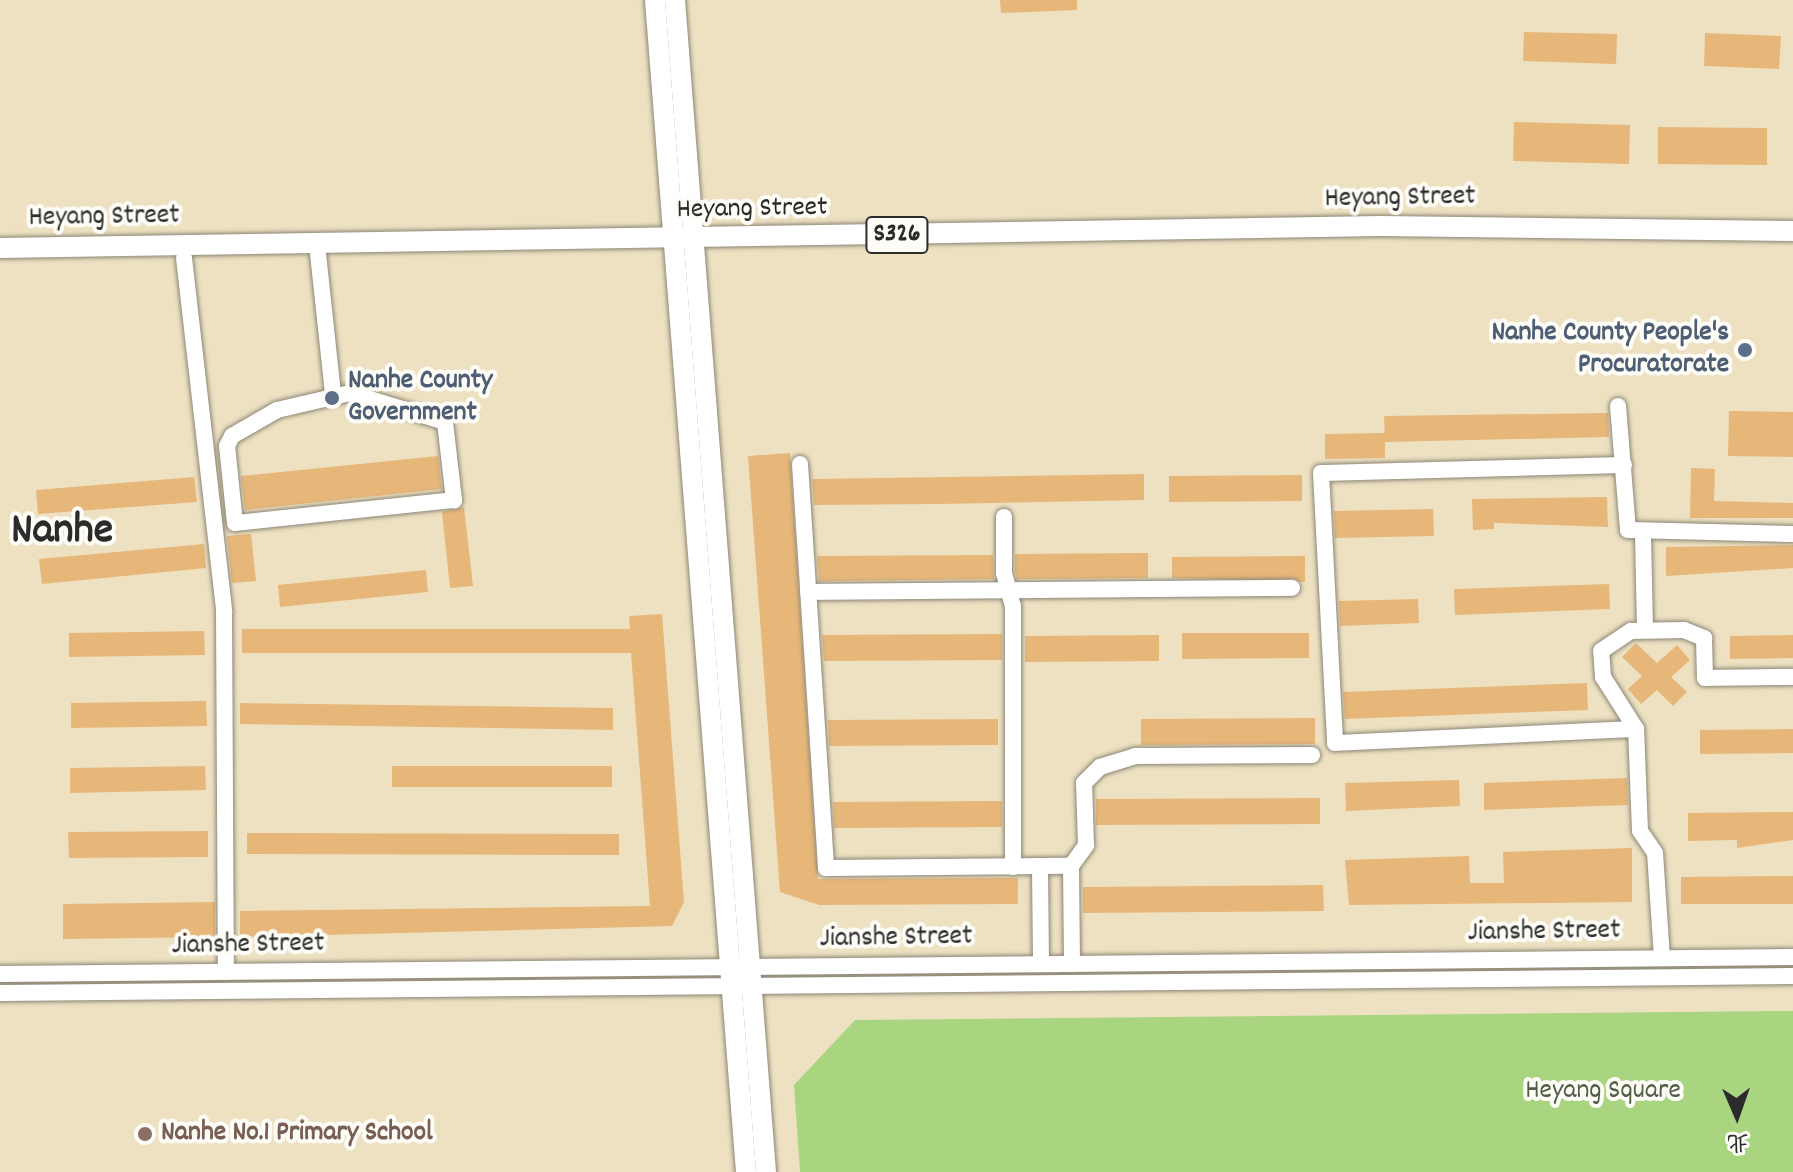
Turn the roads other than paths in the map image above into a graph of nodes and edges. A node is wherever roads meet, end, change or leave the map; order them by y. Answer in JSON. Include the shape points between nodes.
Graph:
{"nodes":[{"id":1,"x":655,"y":0,"type":"edge"},
{"id":2,"x":675,"y":0,"type":"edge"},
{"id":3,"x":1793,"y":231,"type":"edge"},
{"id":4,"x":1793,"y":244,"type":"edge"},
{"id":5,"x":684,"y":246,"type":"junction"},
{"id":6,"x":0,"y":248,"type":"edge"},
{"id":7,"x":318,"y":251,"type":"junction"},
{"id":8,"x":184,"y":258,"type":"junction"},
{"id":9,"x":0,"y":260,"type":"edge"},
{"id":10,"x":333,"y":394,"type":"junction"},
{"id":11,"x":1618,"y":406,"type":"dead end"},
{"id":12,"x":800,"y":464,"type":"dead end"},
{"id":13,"x":1624,"y":465,"type":"junction"},
{"id":14,"x":1004,"y":517,"type":"dead end"},
{"id":15,"x":1643,"y":534,"type":"junction"},
{"id":16,"x":1793,"y":534,"type":"edge"},
{"id":17,"x":1292,"y":588,"type":"dead end"},
{"id":18,"x":1010,"y":591,"type":"junction"},
{"id":19,"x":808,"y":592,"type":"junction"},
{"id":20,"x":1645,"y":630,"type":"junction"},
{"id":21,"x":1793,"y":677,"type":"edge"},
{"id":22,"x":1636,"y":729,"type":"junction"},
{"id":23,"x":1312,"y":755,"type":"dead end"},
{"id":24,"x":1040,"y":866,"type":"junction"},
{"id":25,"x":1071,"y":866,"type":"junction"},
{"id":26,"x":1013,"y":867,"type":"junction"},
{"id":27,"x":1793,"y":957,"type":"edge"},
{"id":28,"x":1662,"y":958,"type":"junction"},
{"id":29,"x":1041,"y":964,"type":"junction"},
{"id":30,"x":1072,"y":964,"type":"junction"},
{"id":31,"x":226,"y":972,"type":"junction"},
{"id":32,"x":0,"y":974,"type":"edge"},
{"id":33,"x":741,"y":976,"type":"junction"},
{"id":34,"x":1793,"y":976,"type":"edge"},
{"id":35,"x":0,"y":993,"type":"edge"},
{"id":36,"x":746,"y":1172,"type":"edge"},
{"id":37,"x":766,"y":1172,"type":"edge"}],
"edges":[{"from":1,"to":5,"type":"main road"},
{"from":2,"to":5,"type":"main road"},
{"from":3,"to":5,"type":"main road","name":"Heyang Street","number":"S326","via":[[1381,226]]},
{"from":4,"to":5,"type":"main road","name":"Heyang Street","number":"S326","via":[[1381,239]]},
{"from":5,"to":7,"type":"main road","name":"Heyang Street","number":"S326"},
{"from":5,"to":33,"type":"main road"},
{"from":6,"to":7,"type":"main road","name":"Heyang Street","number":"S326"},
{"from":7,"to":8,"type":"main road","name":"Heyang Street","number":"S326"},
{"from":7,"to":10,"type":"street"},
{"from":8,"to":9,"type":"main road","name":"Heyang Street","number":"S326"},
{"from":8,"to":31,"type":"street","via":[[224,611]]},
{"from":10,"to":10,"type":"street","via":[[277,410],[232,436],[227,446],[235,523],[454,500],[445,422],[377,398]]},
{"from":11,"to":13,"type":"street"},
{"from":12,"to":19,"type":"street"},
{"from":13,"to":15,"type":"street","via":[[1628,530]]},
{"from":13,"to":22,"type":"street","via":[[1321,473],[1335,743]]},
{"from":14,"to":18,"type":"street"},
{"from":15,"to":16,"type":"street"},
{"from":15,"to":20,"type":"street"},
{"from":17,"to":18,"type":"street"},
{"from":18,"to":19,"type":"street"},
{"from":18,"to":26,"type":"street"},
{"from":19,"to":26,"type":"street","via":[[826,868]]},
{"from":20,"to":21,"type":"street","via":[[1700,632],[1705,678]]},
{"from":20,"to":22,"type":"street","via":[[1615,638],[1599,658]]},
{"from":22,"to":28,"type":"street","via":[[1640,831],[1655,853]]},
{"from":23,"to":25,"type":"street","via":[[1135,756],[1100,767],[1084,783],[1086,845]]},
{"from":24,"to":25,"type":"street"},
{"from":24,"to":26,"type":"street"},
{"from":24,"to":29,"type":"street"},
{"from":25,"to":30,"type":"street"},
{"from":27,"to":28,"type":"street","name":"Jianshe Street"},
{"from":28,"to":30,"type":"street","name":"Jianshe Street"},
{"from":29,"to":30,"type":"street","name":"Jianshe Street"},
{"from":29,"to":33,"type":"street","name":"Jianshe Street"},
{"from":31,"to":32,"type":"street","name":"Jianshe Street"},
{"from":31,"to":33,"type":"street","name":"Jianshe Street"},
{"from":33,"to":34,"type":"street","name":"Jianshe Street"},
{"from":33,"to":35,"type":"street","name":"Jianshe Street"},
{"from":33,"to":36,"type":"main road"},
{"from":33,"to":37,"type":"main road"}]}
